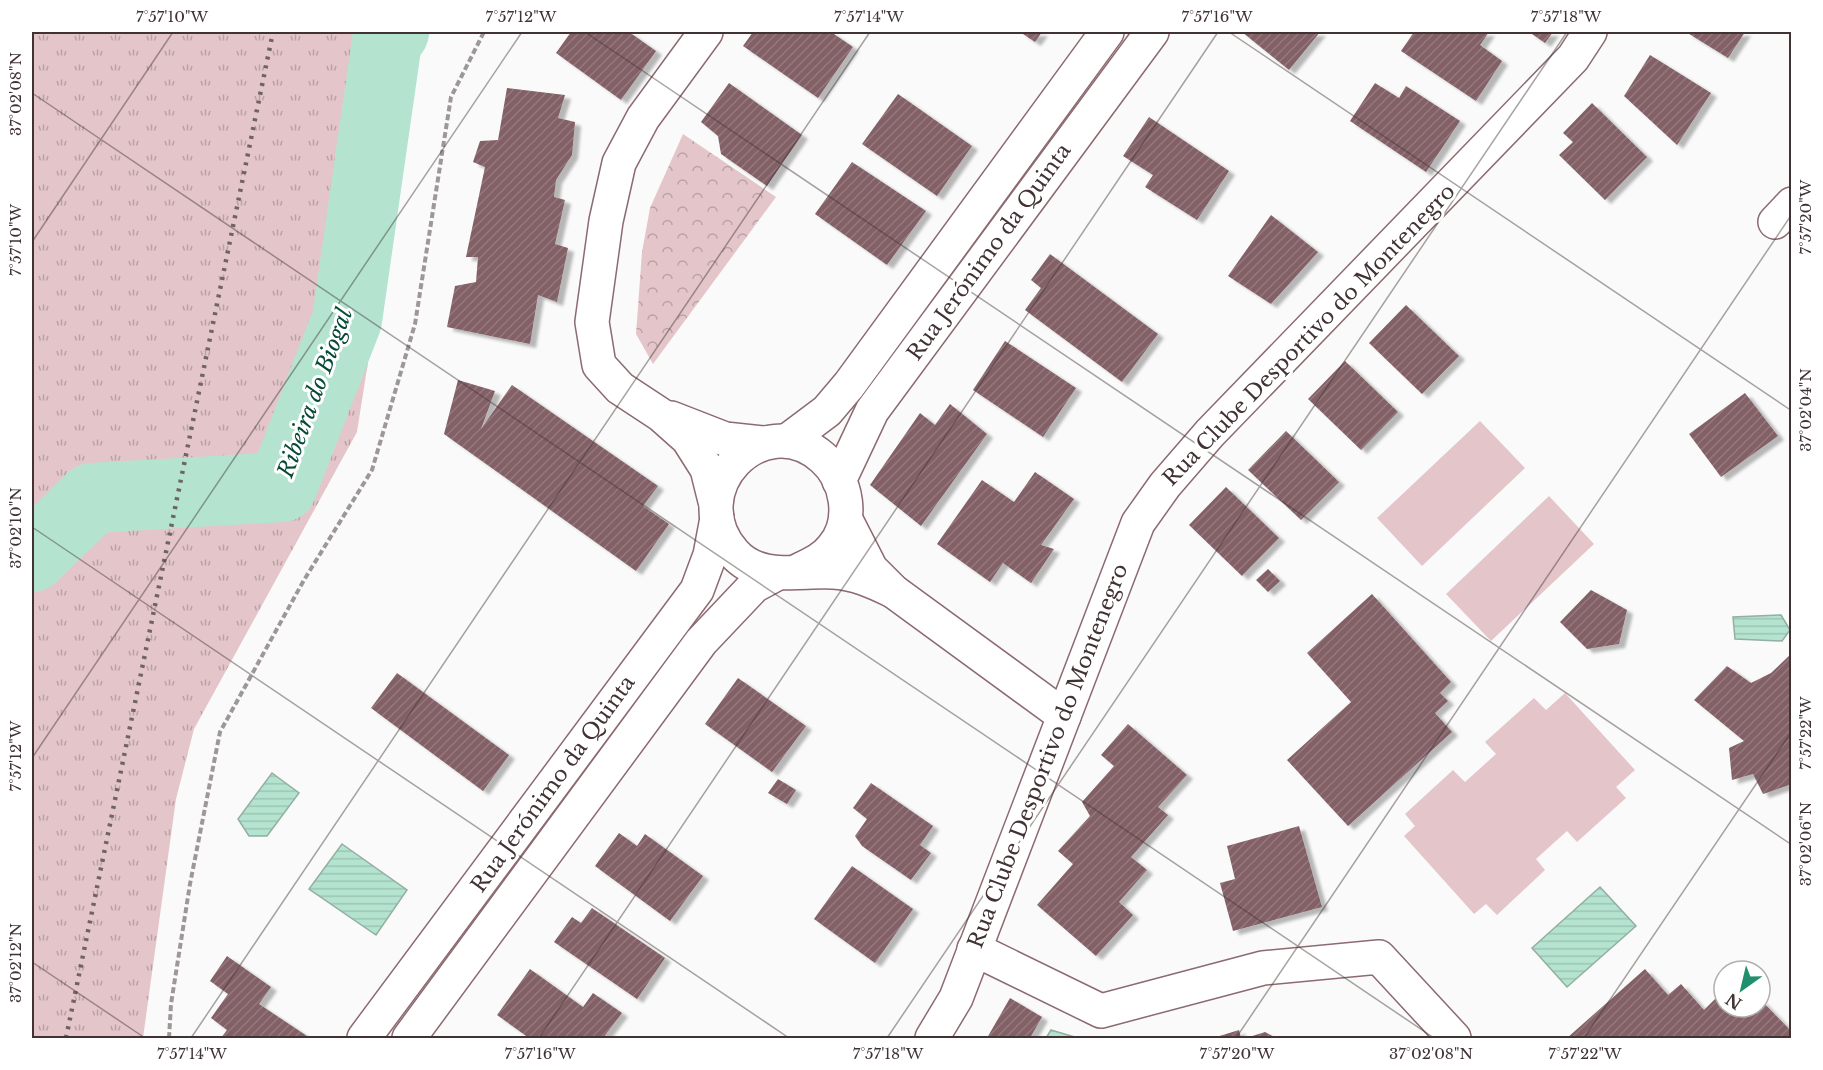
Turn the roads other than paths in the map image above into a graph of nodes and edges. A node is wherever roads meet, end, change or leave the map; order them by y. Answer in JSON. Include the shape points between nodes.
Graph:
{"nodes":[{"id":1,"x":706,"y":32,"type":"edge"},
{"id":2,"x":1107,"y":32,"type":"edge"},
{"id":3,"x":1152,"y":32,"type":"edge"},
{"id":4,"x":1590,"y":32,"type":"edge"},
{"id":5,"x":661,"y":415,"type":"junction"},
{"id":6,"x":775,"y":442,"type":"junction"},
{"id":7,"x":839,"y":481,"type":"junction"},
{"id":8,"x":716,"y":509,"type":"junction"},
{"id":9,"x":846,"y":520,"type":"junction"},
{"id":10,"x":787,"y":572,"type":"junction"},
{"id":11,"x":893,"y":591,"type":"junction"},
{"id":12,"x":1064,"y":716,"type":"junction"},
{"id":13,"x":974,"y":949,"type":"junction"},
{"id":14,"x":364,"y":1038,"type":"edge"},
{"id":15,"x":409,"y":1038,"type":"edge"},
{"id":16,"x":932,"y":1038,"type":"edge"},
{"id":17,"x":1455,"y":1038,"type":"edge"}],
"edges":[{"from":1,"to":5,"type":"street","via":[[643,118],[619,163],[606,221],[592,322],[598,365],[620,388]]},
{"from":2,"to":6,"type":"street","name":"Rua Jerónimo da Quinta","via":[[849,385],[827,411]]},
{"from":3,"to":7,"type":"street","name":"Rua Jerónimo da Quinta","via":[[872,411]]},
{"from":4,"to":12,"type":"street","name":"Rua Clube Desportivo do Montenegro","via":[[1573,58],[1210,433],[1165,485],[1138,523]]},
{"from":5,"to":6,"type":"street","via":[[725,439]]},
{"from":5,"to":8,"type":"street","via":[[688,439],[707,469]]},
{"from":6,"to":7,"type":"street","via":[[814,450],[834,467]]},
{"from":6,"to":8,"type":"street","name":"Rua Jerónimo da Quinta","via":[[740,455],[724,473]]},
{"from":7,"to":9,"type":"street","via":[[846,496]]},
{"from":8,"to":10,"type":"street","via":[[717,525],[734,554],[756,568]]},
{"from":8,"to":14,"type":"street","name":"Rua Jerónimo da Quinta","via":[[710,555],[697,590]]},
{"from":9,"to":10,"type":"street","name":"Rua Jerónimo da Quinta","via":[[834,546],[817,562]]},
{"from":9,"to":11,"type":"street","via":[[871,569]]},
{"from":10,"to":11,"type":"street","via":[[859,576]]},
{"from":10,"to":15,"type":"street","name":"Rua Jerónimo da Quinta","via":[[754,586],[701,642]]},
{"from":11,"to":12,"type":"street"},
{"from":12,"to":13,"type":"street","name":"Rua Clube Desportivo do Montenegro"},
{"from":13,"to":16,"type":"street","name":"Rua Clube Desportivo do Montenegro","via":[[956,998]]},
{"from":13,"to":17,"type":"street","via":[[1101,1011],[1263,968],[1379,957]]}]}
